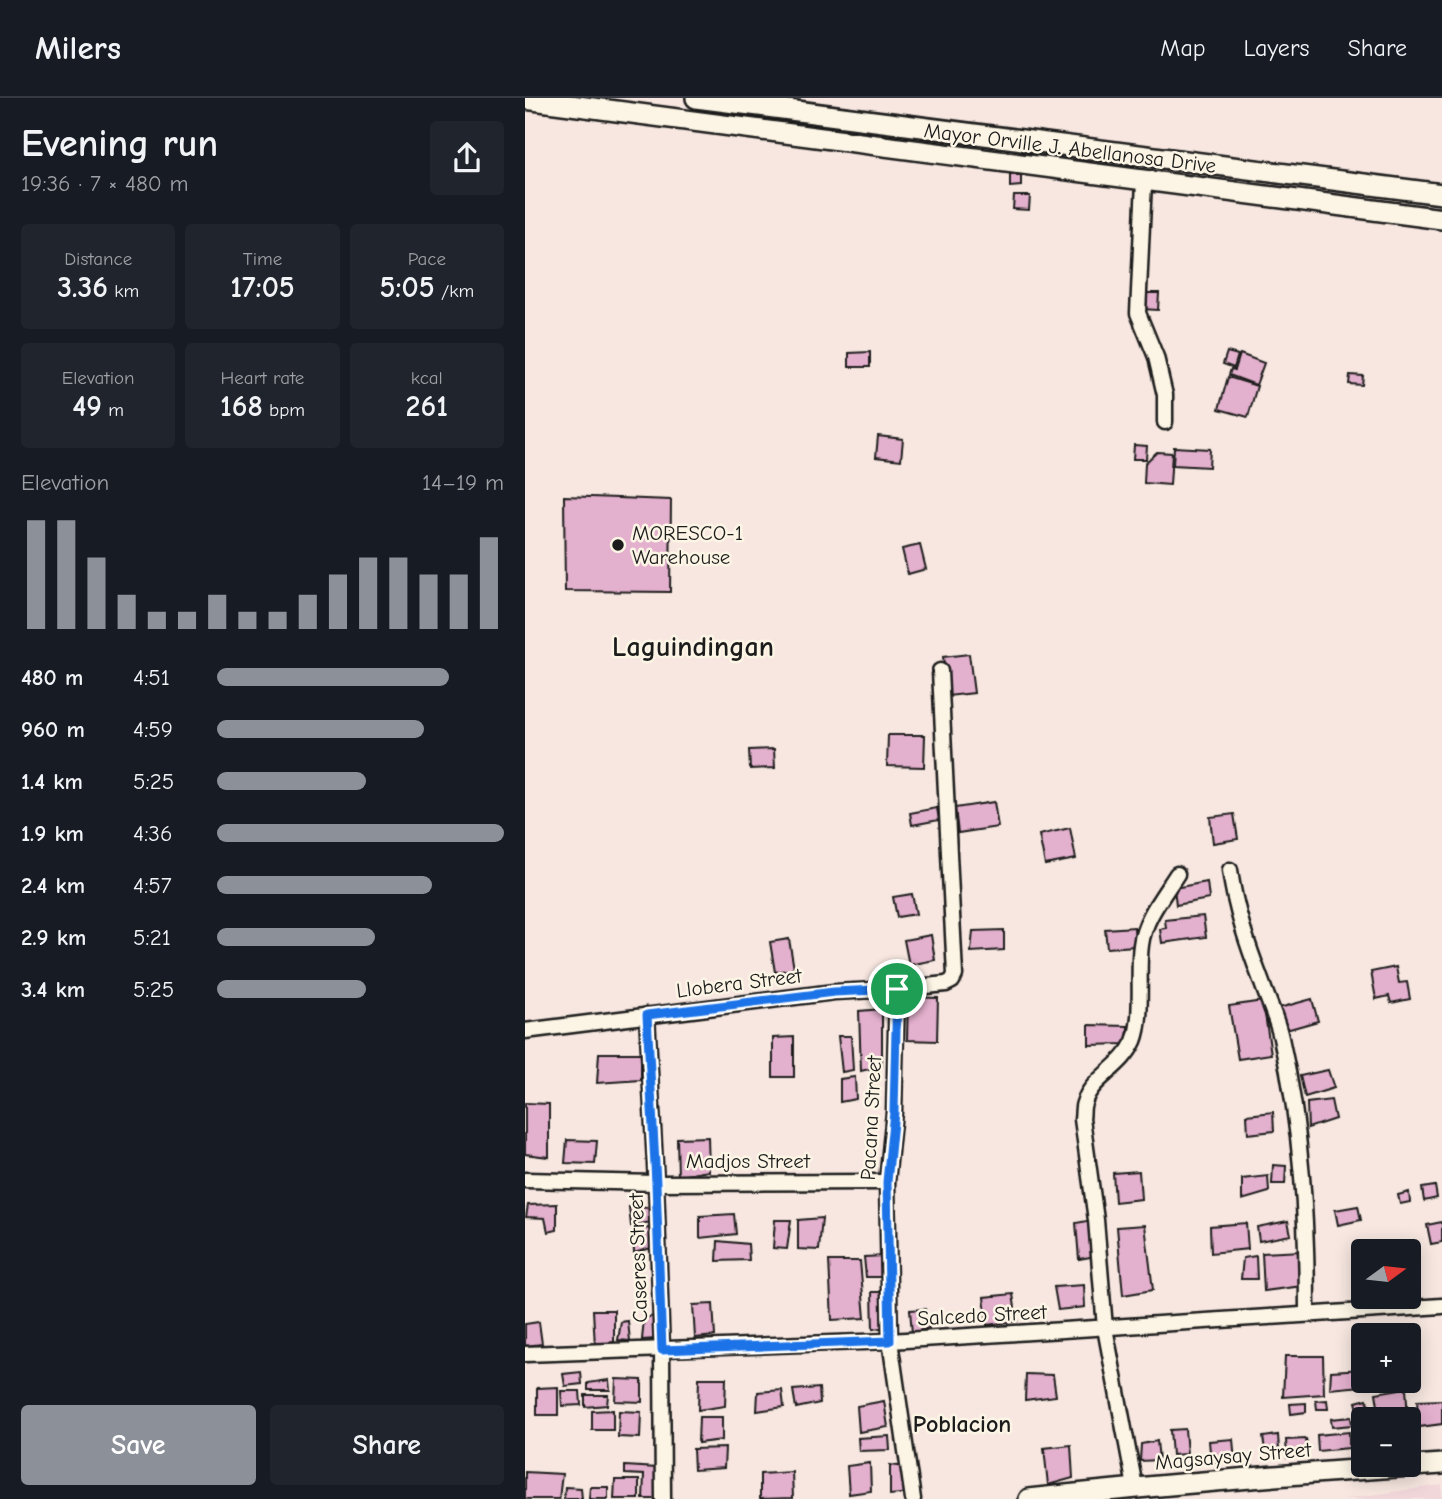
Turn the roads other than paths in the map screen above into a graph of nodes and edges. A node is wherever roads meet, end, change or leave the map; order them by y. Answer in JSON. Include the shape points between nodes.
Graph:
{"nodes":[{"id":1,"x":696,"y":98,"type":"edge"},
{"id":2,"x":525,"y":99,"type":"edge"},
{"id":3,"x":1144,"y":181,"type":"junction"},
{"id":4,"x":1442,"y":194,"type":"edge"},
{"id":5,"x":1442,"y":219,"type":"edge"},
{"id":6,"x":1165,"y":422,"type":"dead end"},
{"id":7,"x":940,"y":671,"type":"dead end"},
{"id":8,"x":1230,"y":870,"type":"dead end"},
{"id":9,"x":1177,"y":874,"type":"dead end"},
{"id":10,"x":897,"y":989,"type":"junction"},
{"id":11,"x":647,"y":1015,"type":"junction"},
{"id":12,"x":525,"y":1031,"type":"edge"},
{"id":13,"x":525,"y":1180,"type":"edge"},
{"id":14,"x":887,"y":1182,"type":"junction"},
{"id":15,"x":656,"y":1183,"type":"junction"},
{"id":16,"x":1442,"y":1306,"type":"edge"},
{"id":17,"x":1307,"y":1314,"type":"junction"},
{"id":18,"x":1105,"y":1328,"type":"junction"},
{"id":19,"x":890,"y":1341,"type":"junction"},
{"id":20,"x":662,"y":1350,"type":"junction"},
{"id":21,"x":525,"y":1354,"type":"edge"},
{"id":22,"x":1442,"y":1464,"type":"edge"},
{"id":23,"x":1135,"y":1487,"type":"junction"},
{"id":24,"x":663,"y":1499,"type":"edge"},
{"id":25,"x":913,"y":1499,"type":"edge"},
{"id":26,"x":1029,"y":1499,"type":"edge"}],
"edges":[{"from":1,"to":4,"type":"main road","name":"Mayor Orville J. Abellanosa Drive"},
{"from":2,"to":3,"type":"main road","name":"Mayor Orville J. Abellanosa Drive"},
{"from":3,"to":5,"type":"main road","name":"Mayor Orville J. Abellanosa Drive"},
{"from":3,"to":6,"type":"street","via":[[1138,313],[1156,357],[1165,395]]},
{"from":7,"to":10,"type":"street","name":"Llobera Street","via":[[955,975],[946,984]]},
{"from":8,"to":17,"type":"street","via":[[1240,920],[1281,1035],[1292,1088],[1303,1175]]},
{"from":9,"to":18,"type":"street","via":[[1146,926],[1141,944],[1135,1038],[1128,1053],[1092,1087],[1084,1102],[1082,1119]]},
{"from":10,"to":11,"type":"street","name":"Llobera Street","via":[[834,992]]},
{"from":10,"to":14,"type":"street","name":"Pacana Street"},
{"from":11,"to":12,"type":"street","name":"Llobera Street"},
{"from":11,"to":15,"type":"street","name":"Caseres Street"},
{"from":13,"to":15,"type":"street","name":"Madjos Street"},
{"from":14,"to":15,"type":"street","name":"Madjos Street"},
{"from":14,"to":19,"type":"street","name":"Pacana Street"},
{"from":15,"to":20,"type":"street","name":"Caseres Street"},
{"from":16,"to":17,"type":"street","name":"Salcedo Street"},
{"from":17,"to":18,"type":"street","name":"Salcedo Street"},
{"from":18,"to":19,"type":"street","name":"Salcedo Street"},
{"from":18,"to":23,"type":"street"},
{"from":19,"to":20,"type":"street","name":"Salcedo Street"},
{"from":19,"to":25,"type":"street","name":"Pacana Street"},
{"from":20,"to":21,"type":"street","name":"Salcedo Street"},
{"from":20,"to":24,"type":"street","name":"Caseres Street"},
{"from":22,"to":23,"type":"main road","name":"Magsaysay Street"},
{"from":23,"to":26,"type":"main road","name":"Magsaysay Street"}]}
